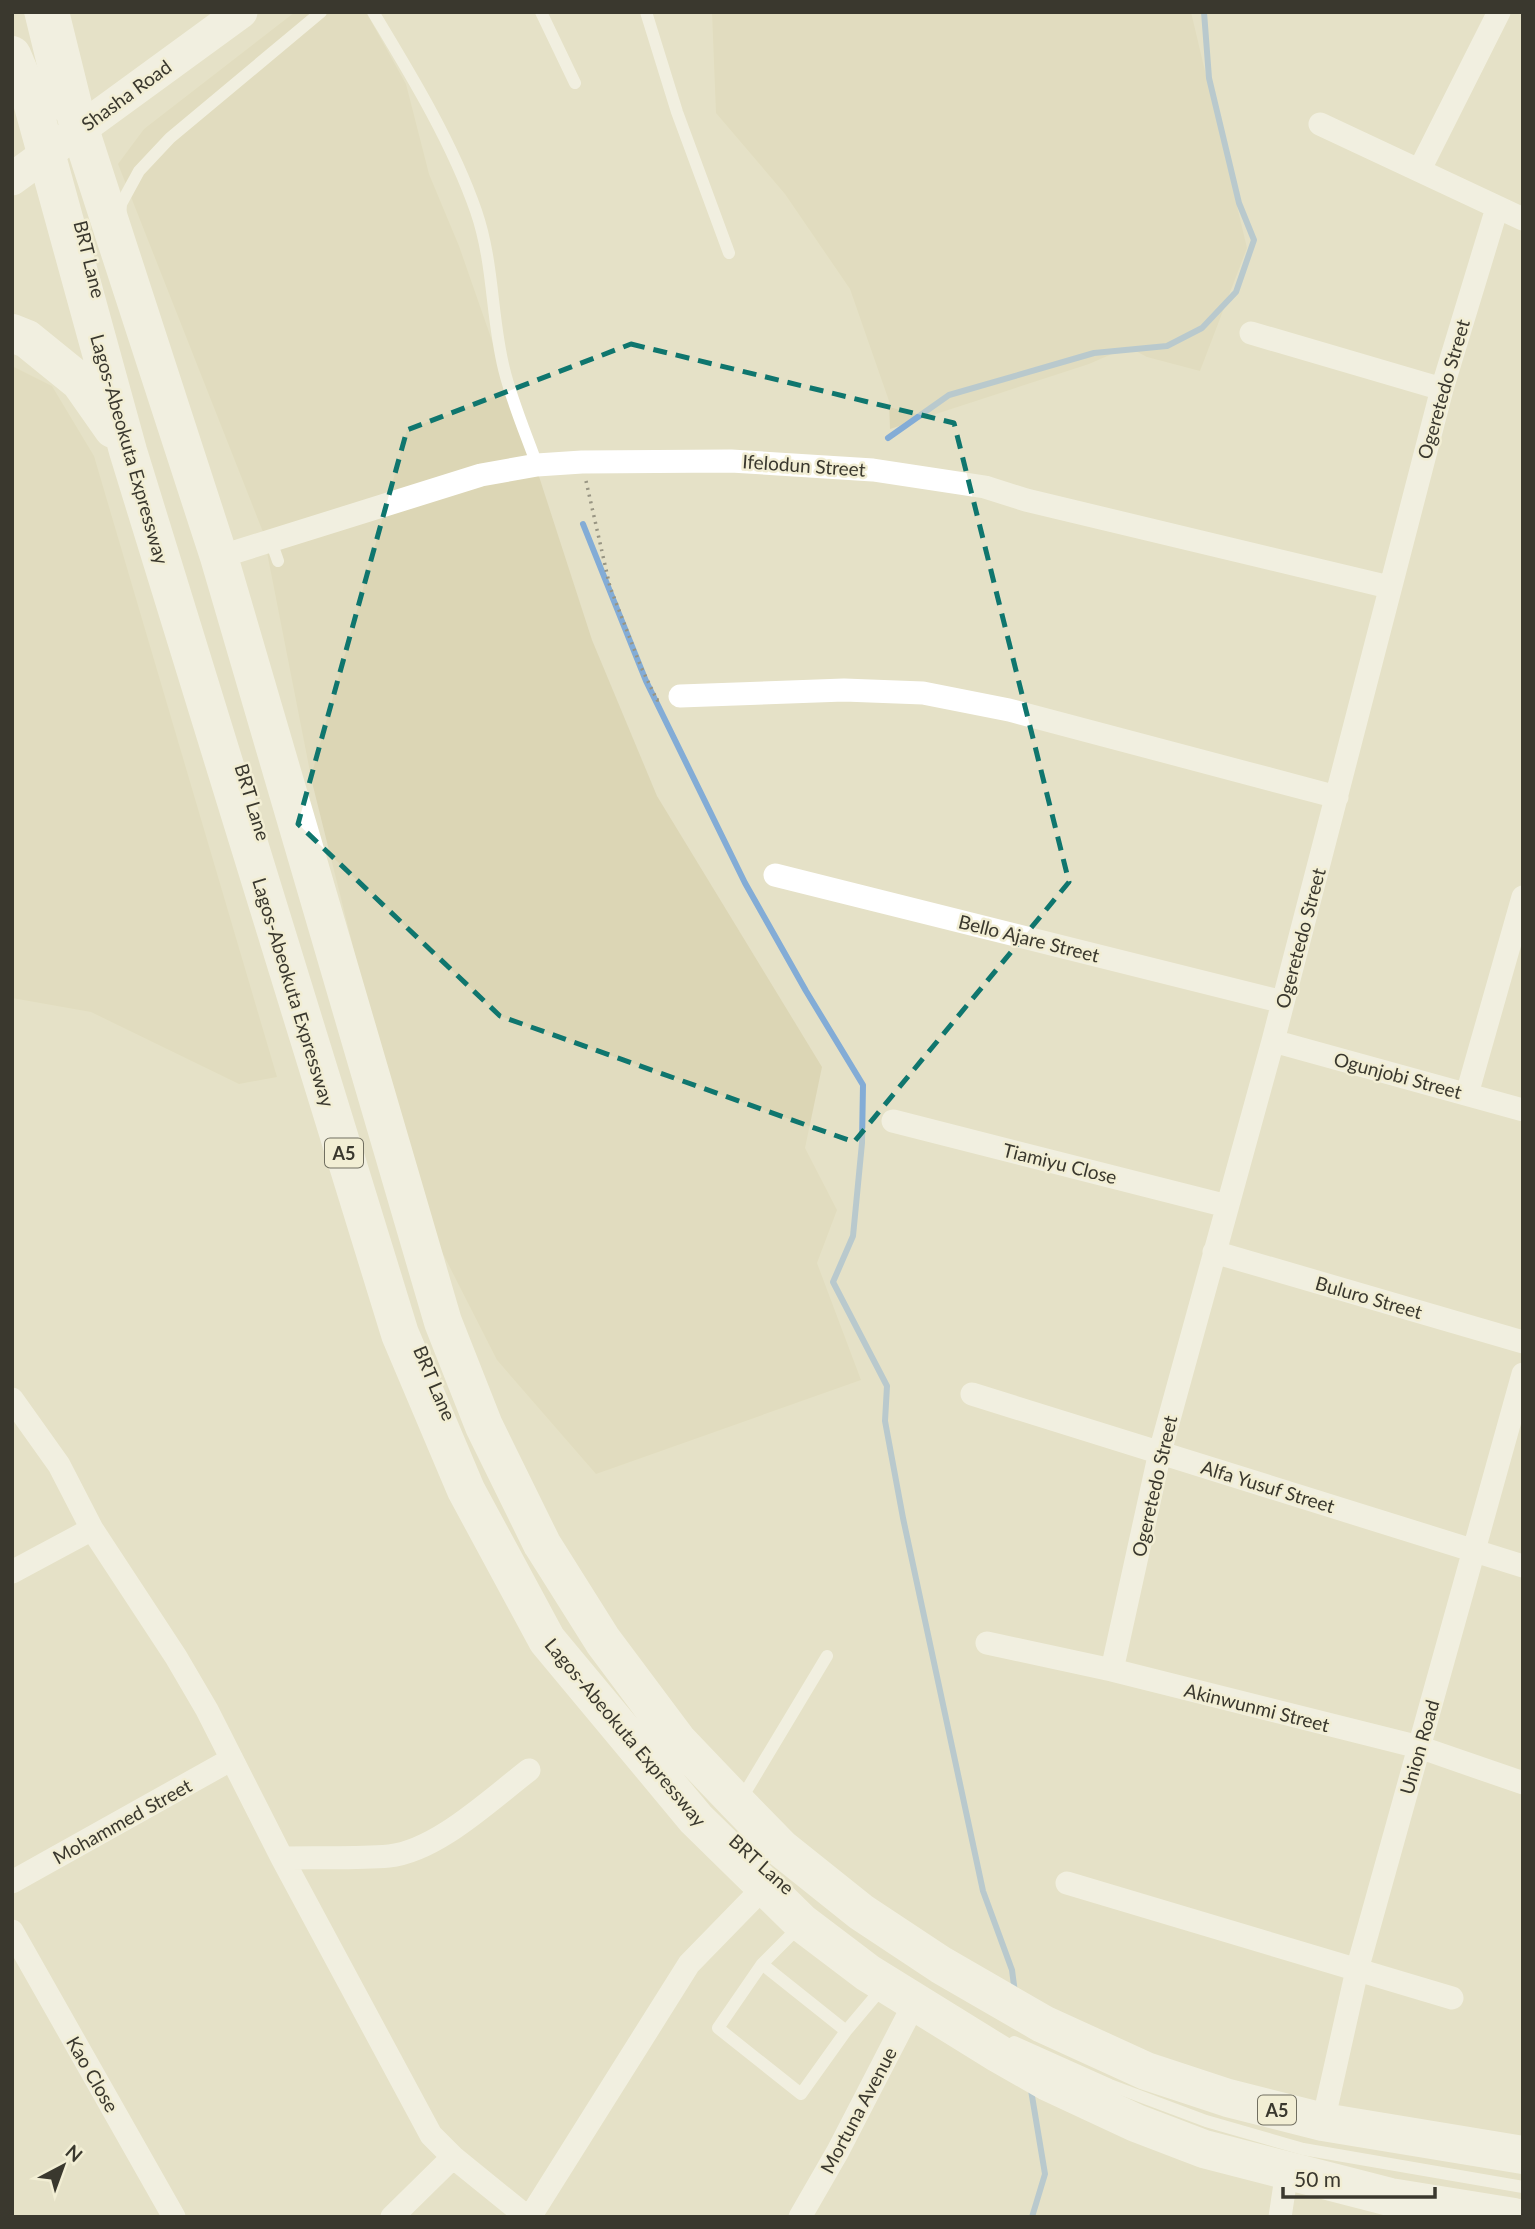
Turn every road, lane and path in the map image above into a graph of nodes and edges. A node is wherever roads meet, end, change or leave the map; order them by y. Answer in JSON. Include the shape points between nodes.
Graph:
{"nodes":[{"id":1,"x":30,"y":12,"type":"edge"},
{"id":2,"x":50,"y":12,"type":"edge"},
{"id":3,"x":205,"y":12,"type":"edge"},
{"id":4,"x":241,"y":12,"type":"edge"},
{"id":5,"x":321,"y":12,"type":"edge"},
{"id":6,"x":373,"y":12,"type":"edge"},
{"id":7,"x":541,"y":12,"type":"edge"},
{"id":8,"x":646,"y":12,"type":"edge"},
{"id":9,"x":1499,"y":12,"type":"edge"},
{"id":10,"x":12,"y":55,"type":"edge"},
{"id":11,"x":575,"y":83,"type":"dead end"},
{"id":12,"x":124,"y":84,"type":"junction"},
{"id":13,"x":1320,"y":124,"type":"dead end"},
{"id":14,"x":65,"y":156,"type":"dead end"},
{"id":15,"x":13,"y":169,"type":"edge"},
{"id":16,"x":1420,"y":169,"type":"junction"},
{"id":17,"x":1497,"y":208,"type":"junction"},
{"id":18,"x":1523,"y":219,"type":"edge"},
{"id":19,"x":117,"y":241,"type":"junction"},
{"id":20,"x":729,"y":253,"type":"dead end"},
{"id":21,"x":96,"y":287,"type":"dead end"},
{"id":22,"x":12,"y":333,"type":"edge"},
{"id":23,"x":1251,"y":333,"type":"dead end"},
{"id":24,"x":115,"y":353,"type":"dead end"},
{"id":25,"x":1442,"y":389,"type":"junction"},
{"id":26,"x":128,"y":452,"type":"junction"},
{"id":27,"x":582,"y":462,"type":"junction"},
{"id":28,"x":537,"y":465,"type":"junction"},
{"id":29,"x":219,"y":557,"type":"junction"},
{"id":30,"x":1389,"y":587,"type":"junction"},
{"id":31,"x":680,"y":696,"type":"joint"},
{"id":32,"x":1338,"y":797,"type":"junction"},
{"id":33,"x":775,"y":875,"type":"dead end"},
{"id":34,"x":1523,"y":897,"type":"edge"},
{"id":35,"x":1283,"y":1002,"type":"junction"},
{"id":36,"x":1273,"y":1041,"type":"junction"},
{"id":37,"x":1467,"y":1094,"type":"junction"},
{"id":38,"x":1523,"y":1110,"type":"edge"},
{"id":39,"x":893,"y":1121,"type":"dead end"},
{"id":40,"x":1227,"y":1206,"type":"junction"},
{"id":41,"x":1214,"y":1252,"type":"junction"},
{"id":42,"x":405,"y":1305,"type":"dead end"},
{"id":43,"x":1523,"y":1342,"type":"edge"},
{"id":44,"x":1523,"y":1374,"type":"edge"},
{"id":45,"x":972,"y":1394,"type":"dead end"},
{"id":46,"x":12,"y":1399,"type":"edge"},
{"id":47,"x":1160,"y":1452,"type":"junction"},
{"id":48,"x":92,"y":1529,"type":"junction"},
{"id":49,"x":1474,"y":1550,"type":"junction"},
{"id":50,"x":1523,"y":1566,"type":"edge"},
{"id":51,"x":12,"y":1572,"type":"edge"},
{"id":52,"x":549,"y":1616,"type":"dead end"},
{"id":53,"x":987,"y":1643,"type":"dead end"},
{"id":54,"x":570,"y":1648,"type":"dead end"},
{"id":55,"x":827,"y":1656,"type":"dead end"},
{"id":56,"x":1112,"y":1670,"type":"junction"},
{"id":57,"x":1419,"y":1747,"type":"junction"},
{"id":58,"x":232,"y":1759,"type":"junction"},
{"id":59,"x":529,"y":1770,"type":"dead end"},
{"id":60,"x":1523,"y":1783,"type":"edge"},
{"id":61,"x":738,"y":1804,"type":"junction"},
{"id":62,"x":282,"y":1858,"type":"junction"},
{"id":63,"x":12,"y":1882,"type":"edge"},
{"id":64,"x":1067,"y":1883,"type":"dead end"},
{"id":65,"x":774,"y":1885,"type":"junction"},
{"id":66,"x":803,"y":1923,"type":"junction"},
{"id":67,"x":12,"y":1931,"type":"edge"},
{"id":68,"x":762,"y":1965,"type":"junction"},
{"id":69,"x":1357,"y":1970,"type":"junction"},
{"id":70,"x":913,"y":1993,"type":"junction"},
{"id":71,"x":1452,"y":1998,"type":"dead end"},
{"id":72,"x":846,"y":2031,"type":"junction"},
{"id":73,"x":1046,"y":2054,"type":"junction"},
{"id":74,"x":1323,"y":2122,"type":"junction"},
{"id":75,"x":1523,"y":2155,"type":"edge"},
{"id":76,"x":453,"y":2157,"type":"junction"},
{"id":77,"x":1287,"y":2171,"type":"junction"},
{"id":78,"x":1523,"y":2187,"type":"edge"},
{"id":79,"x":174,"y":2217,"type":"edge"},
{"id":80,"x":392,"y":2217,"type":"edge"},
{"id":81,"x":529,"y":2217,"type":"edge"},
{"id":82,"x":800,"y":2217,"type":"edge"},
{"id":83,"x":1280,"y":2217,"type":"edge"},
{"id":84,"x":1514,"y":2217,"type":"edge"}],
"edges":[{"from":1,"to":14,"type":"lane"},
{"from":2,"to":19,"type":"highway","name":"Lagos-Abeokuta Expressway","number":"A5","via":[[76,117]]},
{"from":3,"to":12,"type":"main road","name":"Shasha Road"},
{"from":4,"to":12,"type":"main road","name":"Shasha Road"},
{"from":5,"to":19,"type":"lane","via":[[170,138],[139,171],[121,204]]},
{"from":6,"to":28,"type":"lane","via":[[415,82],[477,212],[487,249],[504,370]]},
{"from":7,"to":11,"type":"lane"},
{"from":8,"to":20,"type":"lane"},
{"from":9,"to":16,"type":"street"},
{"from":10,"to":26,"type":"highway","name":"Lagos-Abeokuta Expressway","number":"A5","via":[[32,102]]},
{"from":12,"to":15,"type":"main road","name":"Shasha Road"},
{"from":13,"to":16,"type":"street"},
{"from":16,"to":17,"type":"street"},
{"from":17,"to":18,"type":"street"},
{"from":17,"to":25,"type":"street","name":"Ogeretedo Street"},
{"from":19,"to":29,"type":"highway","name":"Lagos-Abeokuta Expressway","number":"A5"},
{"from":21,"to":24,"type":"lane","name":"BRT Lane"},
{"from":22,"to":26,"type":"highway","via":[[27,339],[80,382]]},
{"from":23,"to":25,"type":"street"},
{"from":25,"to":30,"type":"street","name":"Ogeretedo Street"},
{"from":26,"to":65,"type":"highway","name":"Lagos-Abeokuta Expressway","number":"A5","via":[[400,1334],[466,1490],[547,1640],[696,1819]]},
{"from":27,"to":28,"type":"street","name":"Ifelodun Street"},
{"from":27,"to":30,"type":"street","name":"Ifelodun Street","via":[[731,461],[922,477],[985,487]]},
{"from":27,"to":31,"type":"path","via":[[610,587],[641,667],[657,700]]},
{"from":28,"to":29,"type":"street","name":"Ifelodun Street","via":[[481,475],[275,551]]},
{"from":29,"to":61,"type":"highway","name":"Lagos-Abeokuta Expressway","number":"A5","via":[[443,1322],[484,1426],[542,1544],[603,1641],[677,1740]]},
{"from":30,"to":32,"type":"street","name":"Ogeretedo Street"},
{"from":31,"to":32,"type":"street","via":[[844,690],[923,693],[1009,710]]},
{"from":32,"to":35,"type":"street","name":"Ogeretedo Street"},
{"from":33,"to":35,"type":"street","name":"Bello Ajare Street"},
{"from":34,"to":37,"type":"street"},
{"from":35,"to":36,"type":"street","name":"Ogeretedo Street"},
{"from":36,"to":37,"type":"street","name":"Ogunjobi Street"},
{"from":36,"to":40,"type":"street","name":"Ogeretedo Street"},
{"from":37,"to":38,"type":"street","name":"Ogunjobi Street"},
{"from":39,"to":40,"type":"street","name":"Tiamiyu Close"},
{"from":40,"to":41,"type":"street","name":"Ogeretedo Street"},
{"from":41,"to":43,"type":"street","name":"Buluro Street"},
{"from":41,"to":47,"type":"street","name":"Ogeretedo Street"},
{"from":42,"to":52,"type":"lane","name":"BRT Lane","via":[[494,1526]]},
{"from":44,"to":49,"type":"street","name":"Union Road"},
{"from":45,"to":47,"type":"street","name":"Alfa Yusuf Street"},
{"from":46,"to":48,"type":"street","via":[[59,1465]]},
{"from":47,"to":49,"type":"street","name":"Alfa Yusuf Street"},
{"from":47,"to":56,"type":"street","name":"Ogeretedo Street"},
{"from":48,"to":51,"type":"street"},
{"from":48,"to":58,"type":"street","via":[[176,1657]]},
{"from":49,"to":50,"type":"street","name":"Alfa Yusuf Street"},
{"from":49,"to":57,"type":"street","name":"Union Road"},
{"from":53,"to":56,"type":"street","name":"Akinwunmi Street"},
{"from":54,"to":65,"type":"lane","name":"BRT Lane","via":[[599,1690],[688,1794]]},
{"from":55,"to":61,"type":"lane"},
{"from":56,"to":57,"type":"street","name":"Akinwunmi Street"},
{"from":57,"to":60,"type":"street","name":"Akinwunmi Street"},
{"from":57,"to":69,"type":"street","name":"Union Road"},
{"from":58,"to":62,"type":"street"},
{"from":58,"to":63,"type":"street","name":"Mohammed Street"},
{"from":59,"to":62,"type":"street","via":[[437,1840],[414,1849],[391,1856]]},
{"from":61,"to":73,"type":"highway","name":"Lagos-Abeokuta Expressway","number":"A5","via":[[781,1848],[861,1912],[998,1998]]},
{"from":62,"to":76,"type":"street","via":[[431,2135]]},
{"from":64,"to":69,"type":"street"},
{"from":65,"to":66,"type":"highway","name":"Lagos-Abeokuta Expressway","number":"A5"},
{"from":65,"to":81,"type":"street","via":[[689,1964]]},
{"from":66,"to":68,"type":"lane"},
{"from":66,"to":70,"type":"highway","name":"Lagos-Abeokuta Expressway","number":"A5"},
{"from":67,"to":79,"type":"street","name":"Kao Close"},
{"from":68,"to":72,"type":"lane"},
{"from":68,"to":72,"type":"lane","via":[[718,2028],[801,2094]]},
{"from":69,"to":71,"type":"street"},
{"from":69,"to":74,"type":"street","name":"Union Road"},
{"from":70,"to":72,"type":"lane"},
{"from":70,"to":73,"type":"highway","name":"Lagos-Abeokuta Expressway","number":"A5","via":[[1002,2046]]},
{"from":70,"to":82,"type":"street","name":"Mortuna Avenue","via":[[838,2151]]},
{"from":73,"to":74,"type":"highway","name":"Lagos-Abeokuta Expressway","number":"A5","via":[[1146,2071]]},
{"from":73,"to":77,"type":"highway","name":"Lagos-Abeokuta Expressway","number":"A5","via":[[1136,2123],[1204,2149]]},
{"from":73,"to":78,"type":"lane","via":[[1206,2121],[1303,2149]]},
{"from":74,"to":75,"type":"highway","name":"Lagos-Abeokuta Expressway","number":"A5"},
{"from":76,"to":80,"type":"street"},
{"from":76,"to":81,"type":"street"},
{"from":77,"to":83,"type":"street"},
{"from":77,"to":84,"type":"highway","name":"Lagos-Abeokuta Expressway","number":"A5","via":[[1390,2197]]}]}
